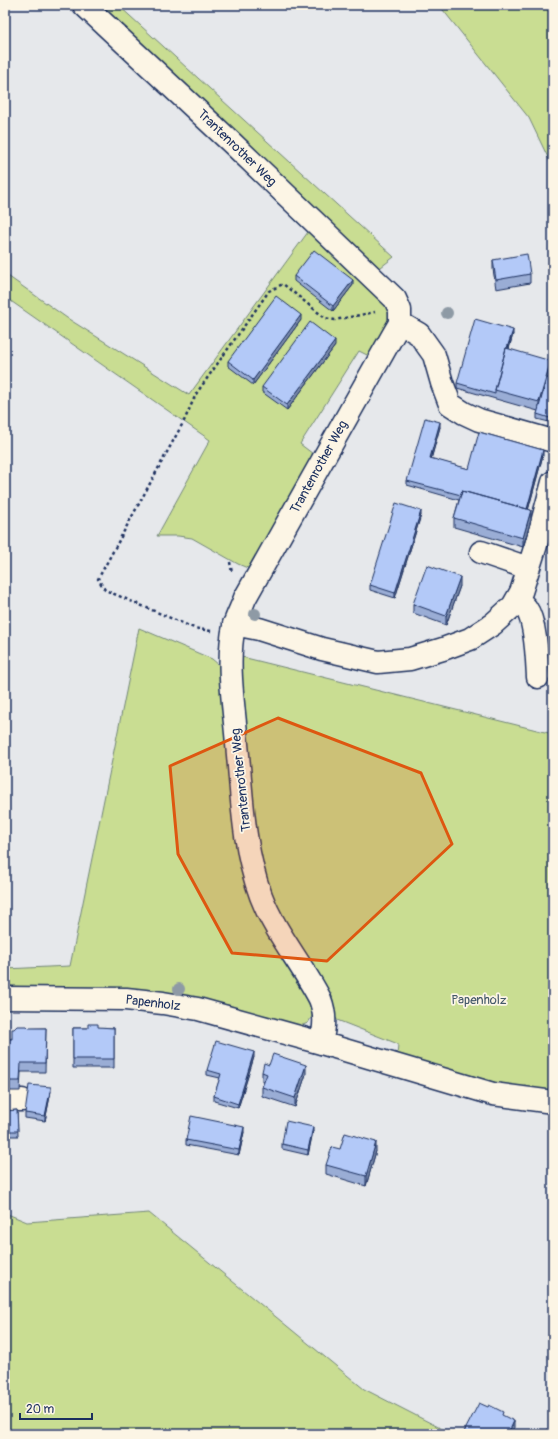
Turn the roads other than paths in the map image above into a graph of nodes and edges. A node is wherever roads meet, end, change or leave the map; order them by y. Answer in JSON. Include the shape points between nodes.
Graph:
{"nodes":[{"id":1,"x":84,"y":5,"type":"edge"},
{"id":2,"x":400,"y":317,"type":"junction"},
{"id":3,"x":553,"y":441,"type":"edge"},
{"id":4,"x":553,"y":482,"type":"edge"},
{"id":5,"x":481,"y":552,"type":"dead end"},
{"id":6,"x":528,"y":568,"type":"junction"},
{"id":7,"x":517,"y":599,"type":"junction"},
{"id":8,"x":234,"y":624,"type":"junction"},
{"id":9,"x":538,"y":677,"type":"dead end"},
{"id":10,"x":5,"y":998,"type":"edge"},
{"id":11,"x":320,"y":1043,"type":"junction"},
{"id":12,"x":553,"y":1102,"type":"edge"}],
"edges":[{"from":1,"to":2,"type":"street","name":"Trantenrother Weg","via":[[384,286],[395,298]]},
{"from":2,"to":3,"type":"street","via":[[419,334],[434,355],[450,404],[479,420]]},
{"from":2,"to":8,"type":"street","name":"Trantenrother Weg","via":[[245,598]]},
{"from":4,"to":6,"type":"street"},
{"from":5,"to":6,"type":"street"},
{"from":6,"to":7,"type":"street"},
{"from":7,"to":8,"type":"street","via":[[514,606],[493,624],[470,639],[410,659],[378,662]]},
{"from":7,"to":9,"type":"street","via":[[527,609],[531,620]]},
{"from":8,"to":11,"type":"street","name":"Trantenrother Weg","via":[[231,663],[233,697],[244,822],[253,874],[273,922],[315,990],[323,1008],[325,1024]]},
{"from":10,"to":11,"type":"street","name":"Papenholz","via":[[126,999],[164,1003],[198,1009]]},
{"from":11,"to":12,"type":"street","name":"Papenholz","via":[[493,1094]]}]}
